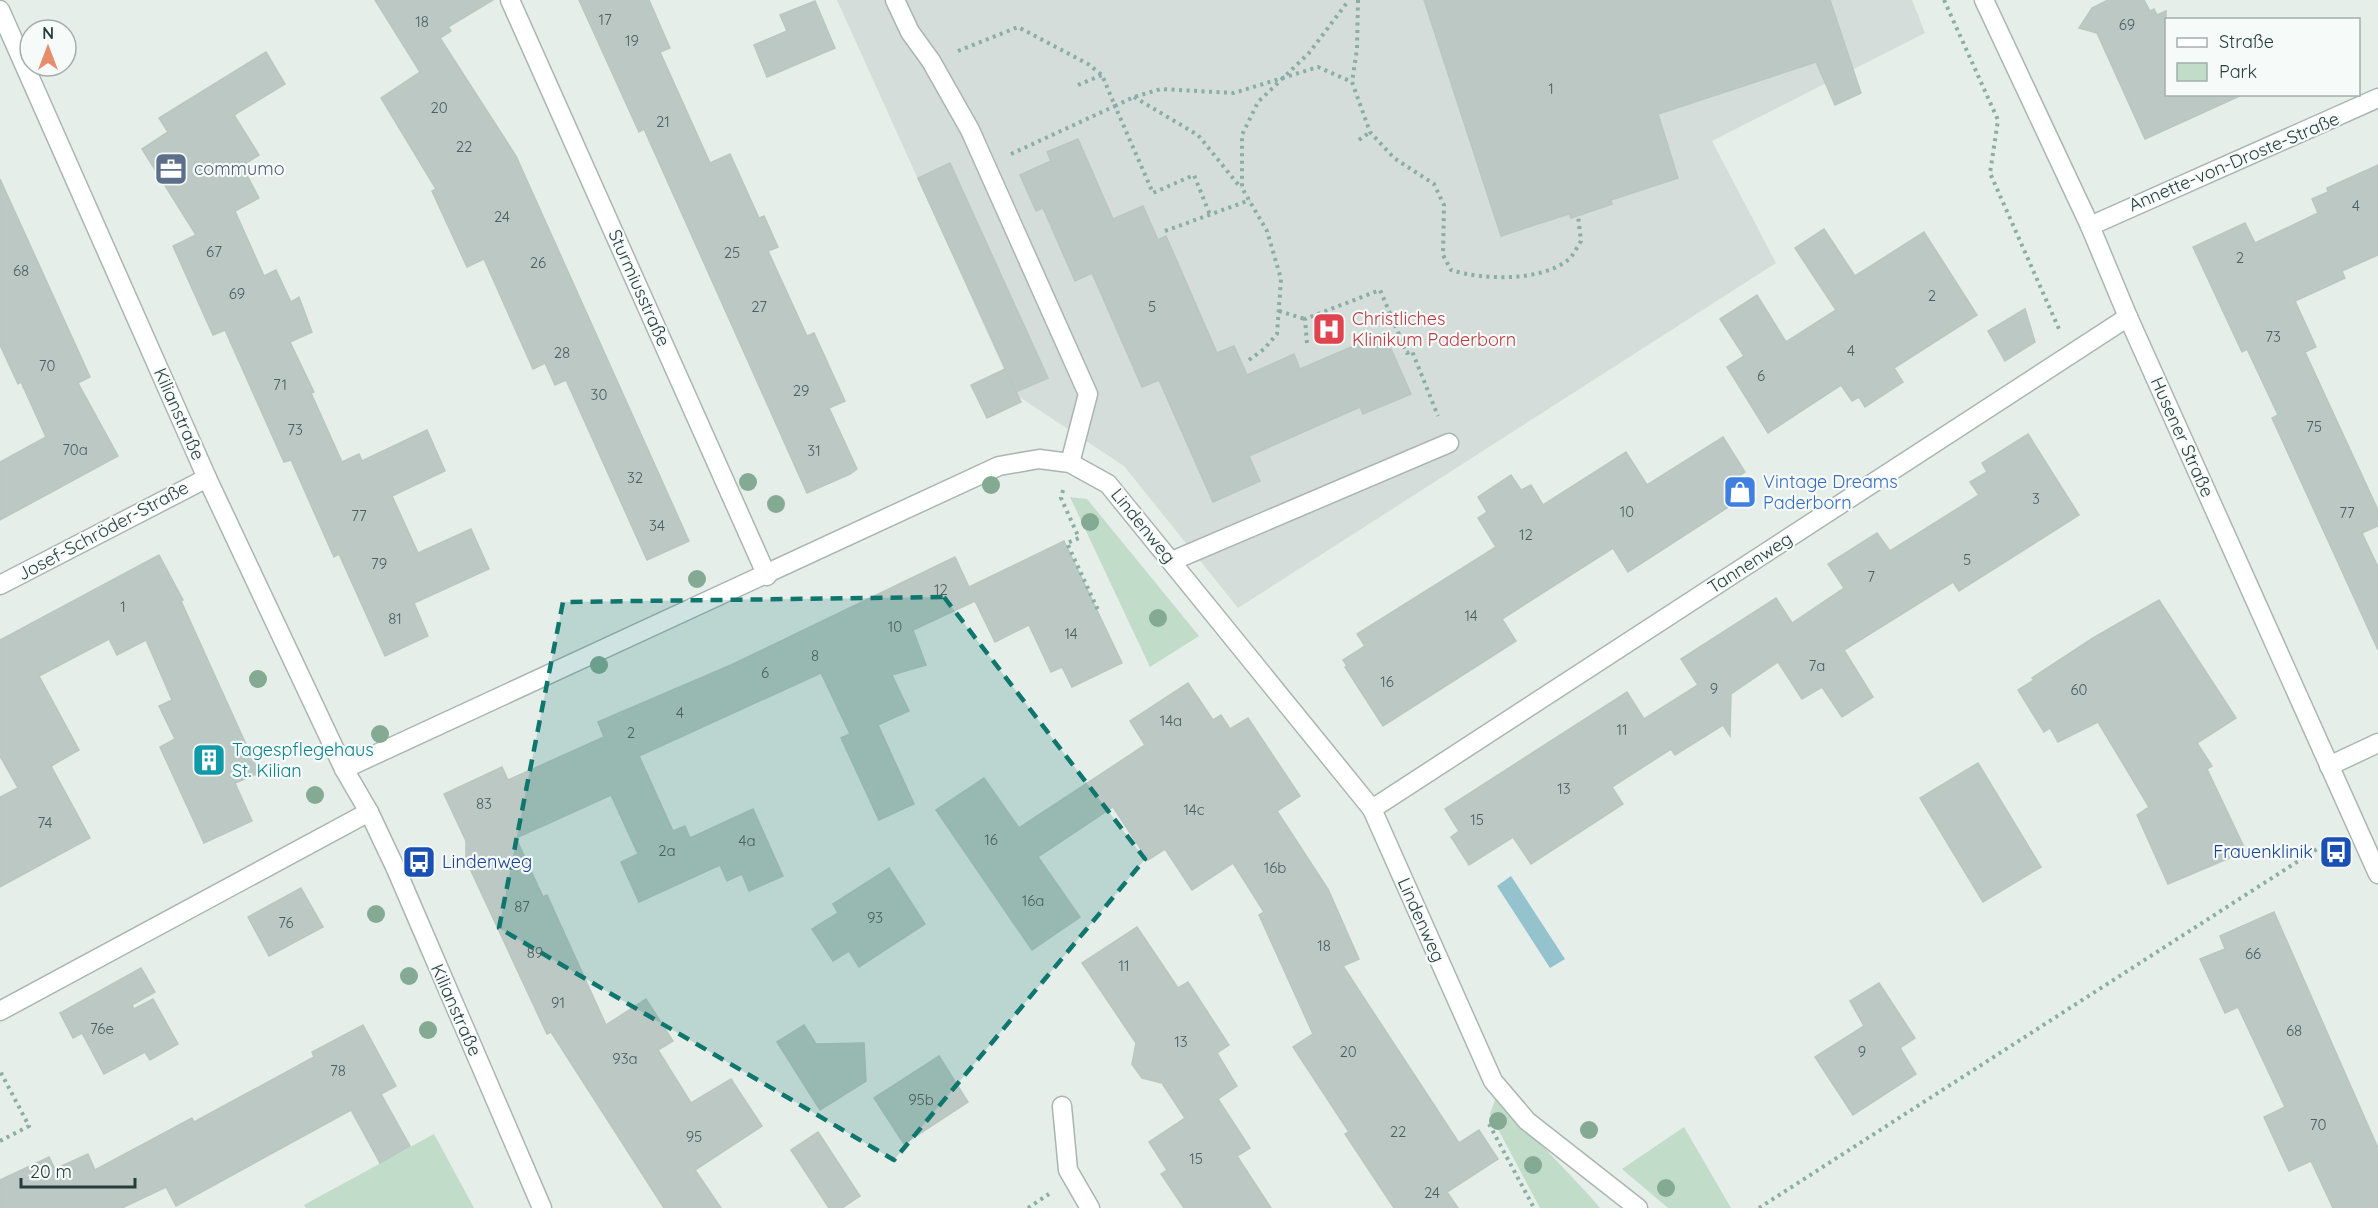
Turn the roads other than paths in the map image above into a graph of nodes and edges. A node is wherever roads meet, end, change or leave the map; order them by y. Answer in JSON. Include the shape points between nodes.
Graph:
{"nodes":[{"id":1,"x":510,"y":0,"type":"edge"},
{"id":2,"x":895,"y":0,"type":"edge"},
{"id":3,"x":1984,"y":0,"type":"edge"},
{"id":4,"x":0,"y":10,"type":"edge"},
{"id":5,"x":2378,"y":98,"type":"edge"},
{"id":6,"x":2090,"y":226,"type":"junction"},
{"id":7,"x":2128,"y":317,"type":"junction"},
{"id":8,"x":1449,"y":443,"type":"road end"},
{"id":9,"x":1070,"y":463,"type":"junction"},
{"id":10,"x":207,"y":478,"type":"junction"},
{"id":11,"x":1172,"y":561,"type":"junction"},
{"id":12,"x":767,"y":576,"type":"junction"},
{"id":13,"x":0,"y":585,"type":"edge"},
{"id":14,"x":2378,"y":743,"type":"edge"},
{"id":15,"x":2329,"y":766,"type":"junction"},
{"id":16,"x":344,"y":769,"type":"junction"},
{"id":17,"x":1372,"y":808,"type":"junction"},
{"id":18,"x":369,"y":812,"type":"junction"},
{"id":19,"x":2378,"y":874,"type":"edge"},
{"id":20,"x":0,"y":1011,"type":"edge"},
{"id":21,"x":1062,"y":1106,"type":"dead end"},
{"id":22,"x":542,"y":1208,"type":"edge"},
{"id":23,"x":1090,"y":1208,"type":"edge"},
{"id":24,"x":1638,"y":1208,"type":"edge"}],
"edges":[{"from":1,"to":12,"type":"street","name":"Sturmiusstraße"},
{"from":2,"to":9,"type":"street","via":[[970,130],[1088,394]]},
{"from":3,"to":6,"type":"street","name":"Husener Straße"},
{"from":4,"to":10,"type":"street","name":"Kilianstraße"},
{"from":5,"to":6,"type":"street","name":"Annette-von-Droste-Straße"},
{"from":6,"to":7,"type":"street","name":"Husener Straße"},
{"from":7,"to":15,"type":"street","name":"Husener Straße"},
{"from":7,"to":17,"type":"street","name":"Tannenweg"},
{"from":8,"to":11,"type":"street"},
{"from":9,"to":11,"type":"street","name":"Lindenweg","via":[[1108,484]]},
{"from":9,"to":12,"type":"street","name":"Lindenweg","via":[[1039,459],[999,466]]},
{"from":10,"to":13,"type":"street","name":"Josef-Schröder-Straße"},
{"from":10,"to":16,"type":"street","name":"Kilianstraße"},
{"from":11,"to":17,"type":"street","name":"Lindenweg"},
{"from":12,"to":16,"type":"street","name":"Lindenweg"},
{"from":14,"to":15,"type":"street"},
{"from":15,"to":19,"type":"street","name":"Husener Straße"},
{"from":16,"to":18,"type":"street","name":"Kilianstraße"},
{"from":17,"to":24,"type":"street","name":"Lindenweg","via":[[1493,1081],[1527,1120]]},
{"from":18,"to":20,"type":"street"},
{"from":18,"to":22,"type":"street","name":"Kilianstraße"},
{"from":21,"to":23,"type":"street","via":[[1068,1170]]}]}
